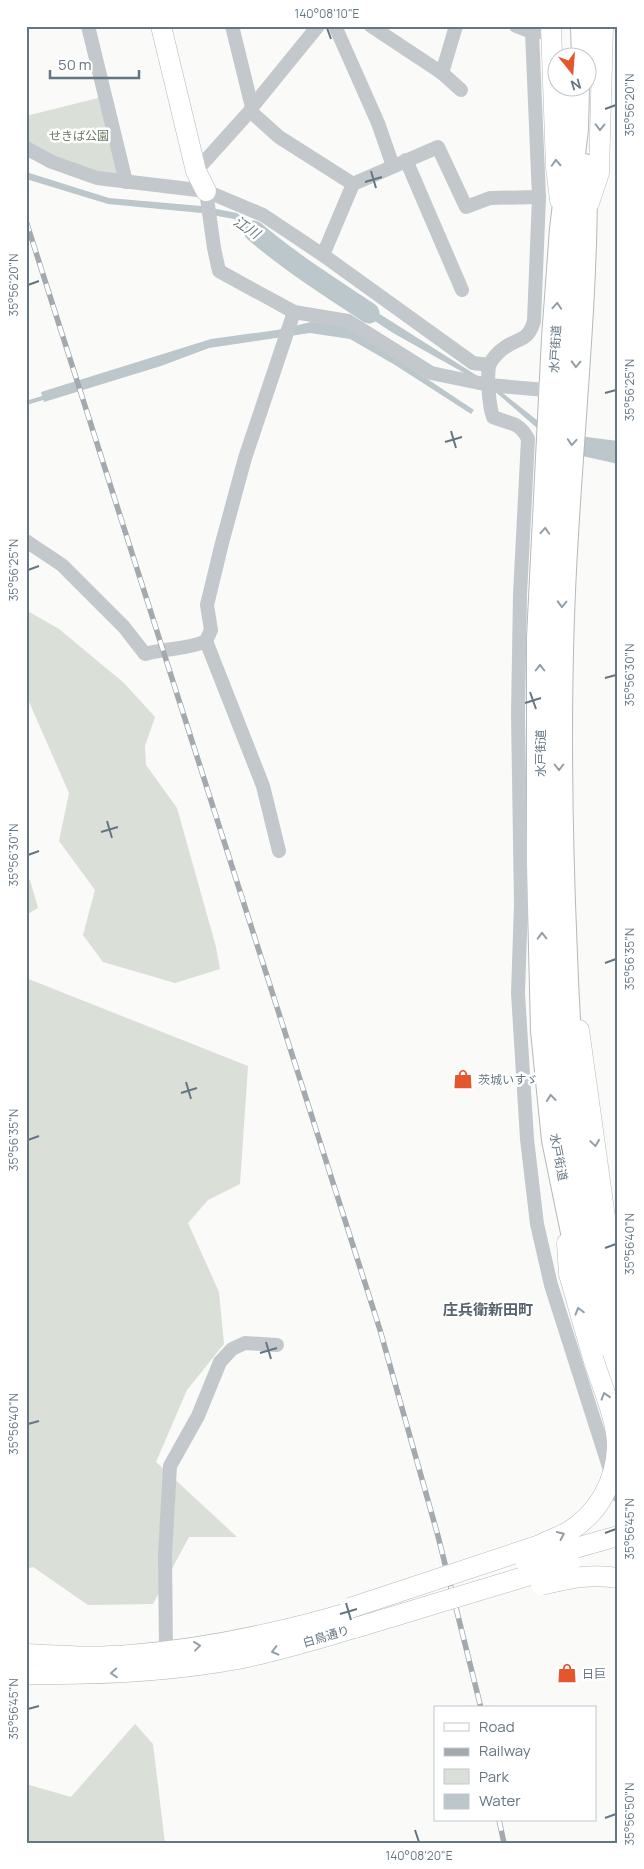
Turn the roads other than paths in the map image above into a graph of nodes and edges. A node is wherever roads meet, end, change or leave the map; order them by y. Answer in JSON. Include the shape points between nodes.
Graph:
{"nodes":[{"id":1,"x":88,"y":26,"type":"edge"},
{"id":2,"x":161,"y":26,"type":"edge"},
{"id":3,"x":232,"y":26,"type":"edge"},
{"id":4,"x":318,"y":26,"type":"edge"},
{"id":5,"x":335,"y":26,"type":"edge"},
{"id":6,"x":371,"y":26,"type":"edge"},
{"id":7,"x":456,"y":26,"type":"edge"},
{"id":8,"x":516,"y":26,"type":"edge"},
{"id":9,"x":584,"y":26,"type":"edge"},
{"id":10,"x":603,"y":26,"type":"edge"},
{"id":11,"x":552,"y":29,"type":"edge"},
{"id":12,"x":568,"y":48,"type":"edge"},
{"id":13,"x":585,"y":48,"type":"edge"},
{"id":14,"x":442,"y":73,"type":"junction"},
{"id":15,"x":461,"y":90,"type":"dead end"},
{"id":16,"x":577,"y":98,"type":"edge"},
{"id":17,"x":584,"y":98,"type":"edge"},
{"id":18,"x":251,"y":109,"type":"junction"},
{"id":19,"x":580,"y":128,"type":"junction"},
{"id":20,"x":26,"y":148,"type":"edge"},
{"id":21,"x":406,"y":160,"type":"junction"},
{"id":22,"x":393,"y":166,"type":"junction"},
{"id":23,"x":196,"y":171,"type":"junction"},
{"id":24,"x":126,"y":182,"type":"junction"},
{"id":25,"x":353,"y":184,"type":"junction"},
{"id":26,"x":206,"y":191,"type":"junction"},
{"id":27,"x":539,"y":197,"type":"junction"},
{"id":28,"x":585,"y":213,"type":"junction"},
{"id":29,"x":563,"y":229,"type":"junction"},
{"id":30,"x":323,"y":255,"type":"junction"},
{"id":31,"x":462,"y":290,"type":"dead end"},
{"id":32,"x":294,"y":312,"type":"junction"},
{"id":33,"x":489,"y":364,"type":"junction"},
{"id":34,"x":489,"y":385,"type":"junction"},
{"id":35,"x":564,"y":392,"type":"junction"},
{"id":36,"x":26,"y":541,"type":"edge"},
{"id":37,"x":206,"y":641,"type":"junction"},
{"id":38,"x":529,"y":714,"type":"junction"},
{"id":39,"x":279,"y":851,"type":"dead end"},
{"id":40,"x":561,"y":887,"type":"junction"},
{"id":41,"x":555,"y":1140,"type":"junction"},
{"id":42,"x":618,"y":1272,"type":"edge"},
{"id":43,"x":618,"y":1323,"type":"edge"},
{"id":44,"x":277,"y":1345,"type":"dead end"},
{"id":45,"x":618,"y":1383,"type":"edge"},
{"id":46,"x":618,"y":1495,"type":"edge"},
{"id":47,"x":618,"y":1536,"type":"edge"},
{"id":48,"x":618,"y":1549,"type":"edge"},
{"id":49,"x":618,"y":1578,"type":"edge"},
{"id":50,"x":353,"y":1619,"type":"junction"},
{"id":51,"x":315,"y":1631,"type":"junction"},
{"id":52,"x":166,"y":1650,"type":"junction"},
{"id":53,"x":26,"y":1654,"type":"edge"},
{"id":54,"x":26,"y":1674,"type":"edge"}],
"edges":[{"from":1,"to":24,"type":"street"},
{"from":2,"to":23,"type":"main road"},
{"from":3,"to":18,"type":"street"},
{"from":4,"to":18,"type":"street"},
{"from":5,"to":22,"type":"street","via":[[378,123]]},
{"from":6,"to":14,"type":"street"},
{"from":7,"to":14,"type":"street"},
{"from":8,"to":11,"type":"street"},
{"from":9,"to":13,"type":"highway"},
{"from":10,"to":28,"type":"main road","name":"水戸街道","one_way":true,"via":[[599,173]]},
{"from":11,"to":12,"type":"highway"},
{"from":11,"to":27,"type":"street"},
{"from":29,"to":11,"type":"main road","name":"水戸街道","one_way":true,"via":[[556,167]]},
{"from":14,"to":15,"type":"street"},
{"from":16,"to":19,"type":"highway"},
{"from":17,"to":19,"type":"highway"},
{"from":18,"to":23,"type":"street"},
{"from":18,"to":25,"type":"street","via":[[279,137]]},
{"from":19,"to":28,"type":"highway"},
{"from":19,"to":29,"type":"highway"},
{"from":20,"to":24,"type":"street","via":[[52,162],[97,178]]},
{"from":21,"to":22,"type":"street"},
{"from":21,"to":27,"type":"street","via":[[438,147],[466,208],[490,198]]},
{"from":21,"to":31,"type":"street"},
{"from":22,"to":25,"type":"street"},
{"from":23,"to":26,"type":"main road"},
{"from":24,"to":26,"type":"street"},
{"from":25,"to":30,"type":"street"},
{"from":26,"to":30,"type":"street","via":[[263,215]]},
{"from":26,"to":32,"type":"street","via":[[219,270]]},
{"from":27,"to":33,"type":"street","via":[[531,331],[502,349]]},
{"from":28,"to":35,"type":"highway","name":"水戸街道","one_way":true},
{"from":35,"to":29,"type":"highway","name":"水戸街道","one_way":true,"via":[[555,338]]},
{"from":30,"to":33,"type":"street","via":[[473,363]]},
{"from":32,"to":34,"type":"street","via":[[348,321],[431,373]]},
{"from":32,"to":37,"type":"street","via":[[245,458],[222,542],[207,605],[210,630]]},
{"from":33,"to":34,"type":"street"},
{"from":34,"to":35,"type":"street"},
{"from":34,"to":38,"type":"street","via":[[493,417],[523,429],[528,439],[520,595]]},
{"from":38,"to":35,"type":"highway","name":"水戸街道","one_way":true,"via":[[540,638],[543,555]]},
{"from":35,"to":40,"type":"highway","name":"水戸街道","one_way":true,"via":[[559,762]]},
{"from":36,"to":37,"type":"street","via":[[62,565],[124,627],[145,654],[193,647]]},
{"from":37,"to":39,"type":"street","via":[[263,786]]},
{"from":41,"to":38,"type":"highway","name":"水戸街道","one_way":true,"via":[[544,1031],[540,864]]},
{"from":38,"to":46,"type":"street","via":[[518,993],[537,1224],[551,1286]]},
{"from":40,"to":42,"type":"main road","one_way":true,"via":[[605,1217]]},
{"from":40,"to":43,"type":"highway","name":"水戸街道","via":[[567,1040],[579,1149],[590,1222]]},
{"from":41,"to":45,"type":"highway","name":"水戸街道","via":[[582,1271]]},
{"from":50,"to":41,"type":"main road","one_way":true,"bridge":true,"via":[[568,1532],[585,1520],[609,1488],[617,1445],[569,1274]]},
{"from":44,"to":52,"type":"street","via":[[245,1343],[232,1349],[220,1362],[198,1416],[170,1466],[165,1556]]},
{"from":47,"to":50,"type":"main road","name":"白鳥通り","bridge":true},
{"from":48,"to":50,"type":"main road","name":"白鳥通り","bridge":true},
{"from":49,"to":50,"type":"main road","bridge":true,"via":[[600,1575],[565,1579]]},
{"from":50,"to":51,"type":"main road","name":"白鳥通り"},
{"from":52,"to":51,"type":"main road","name":"白鳥通り","one_way":true},
{"from":51,"to":54,"type":"main road","name":"白鳥通り","one_way":true,"via":[[238,1659],[191,1666],[87,1675]]},
{"from":52,"to":53,"type":"main road","name":"白鳥通り","via":[[91,1657]]}]}
